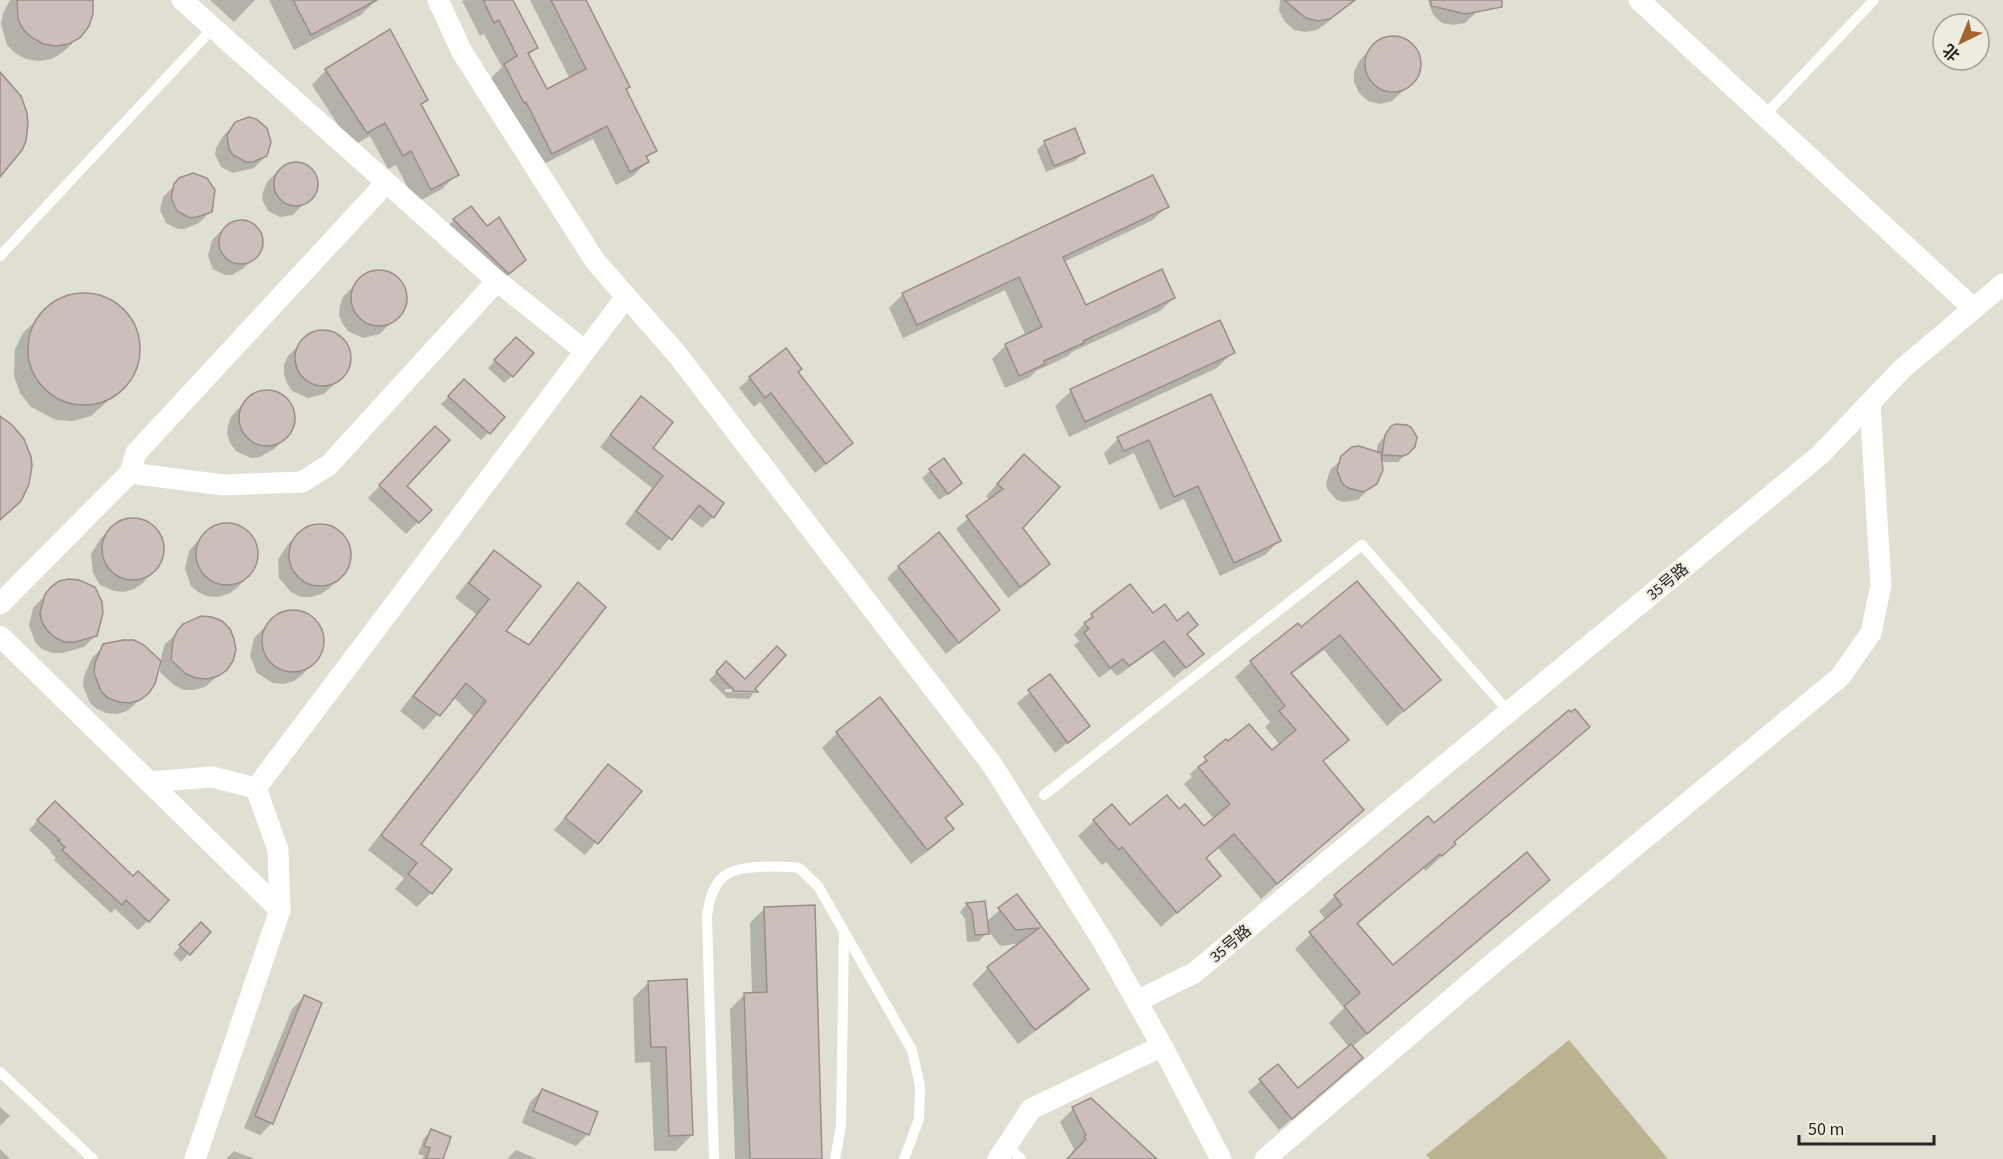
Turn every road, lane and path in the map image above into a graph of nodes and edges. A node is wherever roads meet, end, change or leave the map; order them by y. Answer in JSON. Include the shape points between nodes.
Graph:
{"nodes":[{"id":1,"x":182,"y":0,"type":"edge"},
{"id":2,"x":438,"y":0,"type":"edge"},
{"id":3,"x":1640,"y":0,"type":"edge"},
{"id":4,"x":1874,"y":0,"type":"edge"},
{"id":5,"x":213,"y":28,"type":"junction"},
{"id":6,"x":1765,"y":115,"type":"junction"},
{"id":7,"x":386,"y":183,"type":"junction"},
{"id":8,"x":0,"y":256,"type":"edge"},
{"id":9,"x":496,"y":281,"type":"junction"},
{"id":10,"x":2003,"y":284,"type":"edge"},
{"id":11,"x":626,"y":297,"type":"junction"},
{"id":12,"x":1974,"y":309,"type":"junction"},
{"id":13,"x":585,"y":351,"type":"junction"},
{"id":14,"x":1870,"y":403,"type":"junction"},
{"id":15,"x":130,"y":473,"type":"junction"},
{"id":16,"x":0,"y":604,"type":"edge"},
{"id":17,"x":0,"y":636,"type":"edge"},
{"id":18,"x":1508,"y":711,"type":"junction"},
{"id":19,"x":149,"y":782,"type":"junction"},
{"id":20,"x":256,"y":788,"type":"junction"},
{"id":21,"x":1044,"y":795,"type":"dead end"},
{"id":22,"x":280,"y":910,"type":"junction"},
{"id":23,"x":844,"y":933,"type":"junction"},
{"id":24,"x":1137,"y":1001,"type":"junction"},
{"id":25,"x":1162,"y":1046,"type":"junction"},
{"id":26,"x":0,"y":1072,"type":"edge"},
{"id":27,"x":1008,"y":1154,"type":"edge"},
{"id":28,"x":93,"y":1159,"type":"edge"},
{"id":29,"x":195,"y":1159,"type":"edge"},
{"id":30,"x":714,"y":1159,"type":"edge"},
{"id":31,"x":835,"y":1159,"type":"edge"},
{"id":32,"x":904,"y":1159,"type":"edge"},
{"id":33,"x":1221,"y":1159,"type":"edge"},
{"id":34,"x":1265,"y":1159,"type":"edge"}],
"edges":[{"from":1,"to":5,"type":"street"},
{"from":2,"to":11,"type":"street","via":[[462,52],[595,261]]},
{"from":3,"to":6,"type":"street"},
{"from":4,"to":6,"type":"lane"},
{"from":5,"to":7,"type":"street"},
{"from":5,"to":8,"type":"lane"},
{"from":6,"to":12,"type":"street"},
{"from":7,"to":9,"type":"street"},
{"from":7,"to":15,"type":"street","via":[[136,453]]},
{"from":9,"to":13,"type":"street"},
{"from":9,"to":15,"type":"street","via":[[329,465],[302,482],[223,485]]},
{"from":10,"to":12,"type":"street","name":"35号路"},
{"from":11,"to":13,"type":"street"},
{"from":11,"to":24,"type":"street","via":[[676,353],[993,766]]},
{"from":12,"to":14,"type":"street","name":"35号路","via":[[1902,369]]},
{"from":13,"to":20,"type":"street"},
{"from":14,"to":18,"type":"street","name":"35号路","via":[[1820,455]]},
{"from":14,"to":34,"type":"street","via":[[1881,585],[1871,633],[1840,677],[1491,965]]},
{"from":15,"to":16,"type":"street"},
{"from":17,"to":19,"type":"street"},
{"from":18,"to":21,"type":"lane","via":[[1362,545]]},
{"from":18,"to":24,"type":"street","name":"35号路","via":[[1194,973]]},
{"from":19,"to":20,"type":"street","via":[[212,777]]},
{"from":19,"to":22,"type":"street"},
{"from":20,"to":22,"type":"street","via":[[278,850]]},
{"from":22,"to":29,"type":"street"},
{"from":23,"to":30,"type":"lane","via":[[818,886],[799,868],[756,867],[729,873],[717,885],[707,917]]},
{"from":23,"to":31,"type":"lane","via":[[840,1126]]},
{"from":23,"to":32,"type":"lane","via":[[912,1050],[920,1086],[919,1119]]},
{"from":24,"to":25,"type":"street"},
{"from":25,"to":27,"type":"street","via":[[1031,1109]]},
{"from":25,"to":33,"type":"street"},
{"from":26,"to":28,"type":"lane"}]}
